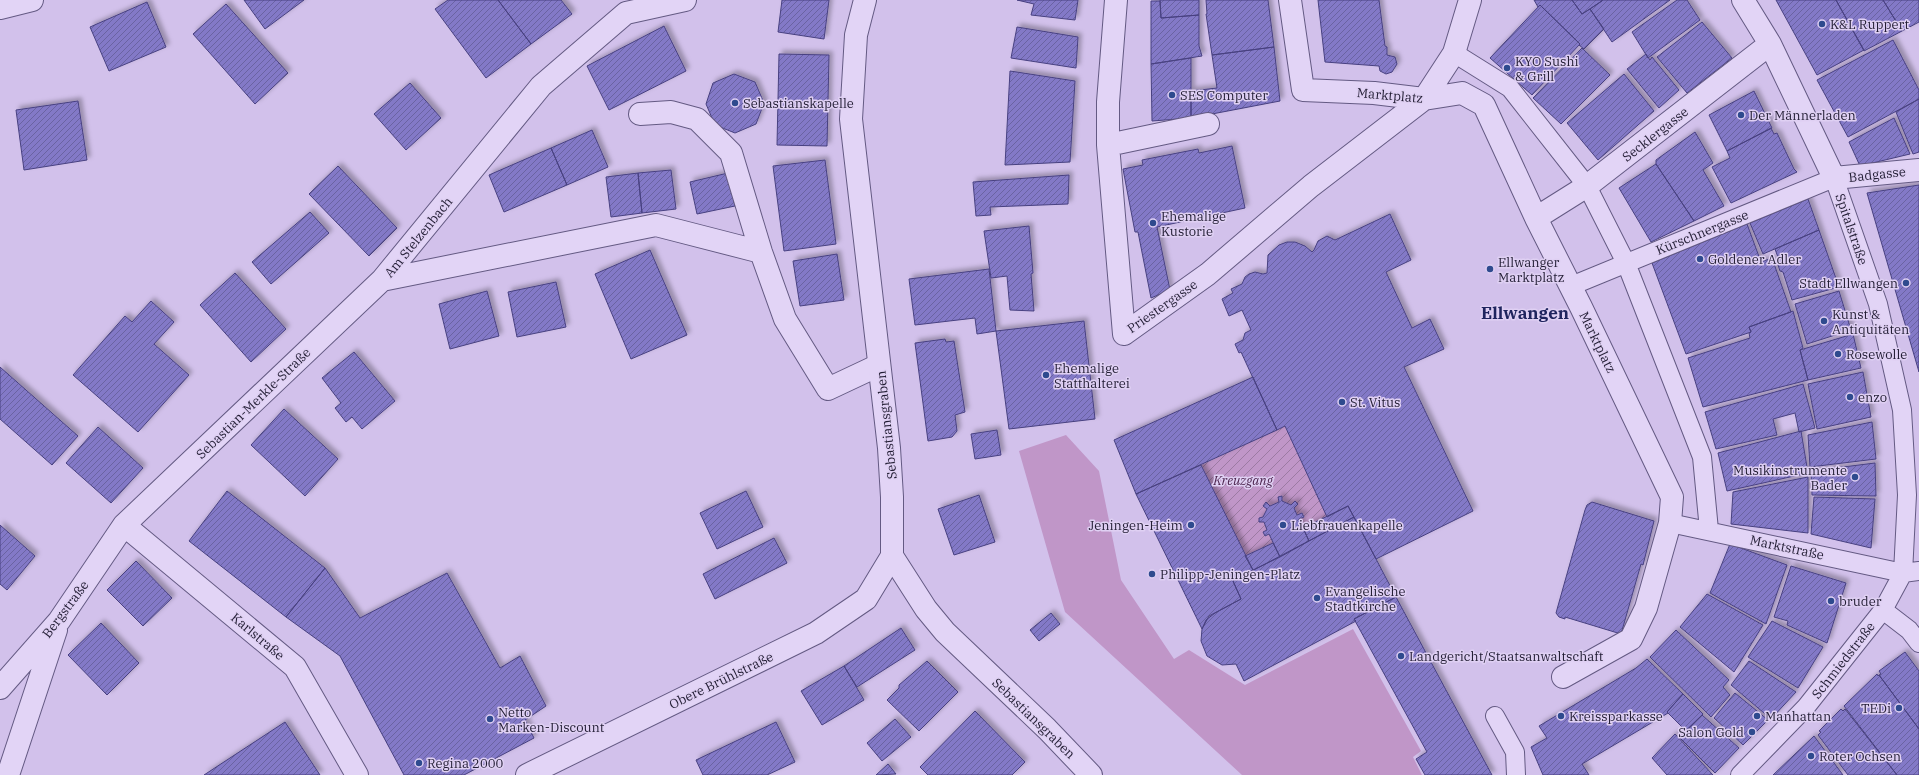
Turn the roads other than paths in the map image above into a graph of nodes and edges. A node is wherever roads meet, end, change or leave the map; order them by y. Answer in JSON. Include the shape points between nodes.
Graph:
{"nodes":[{"id":1,"x":32,"y":0,"type":"edge"},
{"id":2,"x":685,"y":0,"type":"edge"},
{"id":3,"x":865,"y":0,"type":"edge"},
{"id":4,"x":1116,"y":0,"type":"edge"},
{"id":5,"x":1290,"y":0,"type":"edge"},
{"id":6,"x":1470,"y":0,"type":"edge"},
{"id":7,"x":1742,"y":0,"type":"edge"},
{"id":8,"x":0,"y":8,"type":"edge"},
{"id":9,"x":1770,"y":44,"type":"junction"},
{"id":10,"x":1454,"y":53,"type":"junction"},
{"id":11,"x":1424,"y":100,"type":"junction"},
{"id":12,"x":640,"y":114,"type":"dead end"},
{"id":13,"x":1208,"y":124,"type":"dead end"},
{"id":14,"x":1108,"y":145,"type":"junction"},
{"id":15,"x":1919,"y":170,"type":"edge"},
{"id":16,"x":1834,"y":178,"type":"junction"},
{"id":17,"x":1588,"y":186,"type":"junction"},
{"id":18,"x":1536,"y":218,"type":"junction"},
{"id":19,"x":761,"y":252,"type":"junction"},
{"id":20,"x":1626,"y":263,"type":"junction"},
{"id":21,"x":382,"y":280,"type":"junction"},
{"id":22,"x":1571,"y":286,"type":"junction"},
{"id":23,"x":880,"y":365,"type":"junction"},
{"id":24,"x":1670,"y":523,"type":"junction"},
{"id":25,"x":124,"y":525,"type":"junction"},
{"id":26,"x":1709,"y":530,"type":"junction"},
{"id":27,"x":892,"y":556,"type":"junction"},
{"id":28,"x":1911,"y":572,"type":"edge"},
{"id":29,"x":1883,"y":610,"type":"junction"},
{"id":30,"x":59,"y":621,"type":"junction"},
{"id":31,"x":1919,"y":643,"type":"edge"},
{"id":32,"x":1563,"y":678,"type":"dead end"},
{"id":33,"x":0,"y":688,"type":"edge"},
{"id":34,"x":1495,"y":716,"type":"dead end"},
{"id":35,"x":8,"y":775,"type":"edge"},
{"id":36,"x":357,"y":775,"type":"edge"},
{"id":37,"x":527,"y":775,"type":"edge"},
{"id":38,"x":1091,"y":775,"type":"edge"},
{"id":39,"x":1516,"y":775,"type":"edge"},
{"id":40,"x":1740,"y":775,"type":"edge"}],
"edges":[{"from":1,"to":8,"type":"street"},
{"from":2,"to":21,"type":"street","name":"Am Stelzenbach","via":[[626,13],[541,86]]},
{"from":3,"to":23,"type":"street","name":"Sebastiansgraben","via":[[856,35],[851,119]]},
{"from":4,"to":14,"type":"street","name":"Priestergasse","via":[[1108,102]]},
{"from":5,"to":11,"type":"street","name":"Marktplatz","via":[[1304,90],[1374,93]]},
{"from":6,"to":10,"type":"street"},
{"from":7,"to":9,"type":"street","name":"Spitalstraße"},
{"from":9,"to":16,"type":"street","name":"Spitalstraße"},
{"from":9,"to":17,"type":"street","name":"Secklergasse"},
{"from":10,"to":11,"type":"street"},
{"from":10,"to":17,"type":"street","via":[[1510,88]]},
{"from":11,"to":14,"type":"street","name":"Priestergasse","via":[[1311,186],[1208,274],[1124,334]]},
{"from":11,"to":18,"type":"street","name":"Marktplatz","via":[[1462,93],[1484,105]]},
{"from":12,"to":19,"type":"street","via":[[671,112],[697,119],[731,153]]},
{"from":13,"to":14,"type":"street"},
{"from":15,"to":16,"type":"street","name":"Badgasse"},
{"from":16,"to":20,"type":"street","name":"Kürschnergasse"},
{"from":16,"to":28,"type":"street","name":"Spitalstraße","via":[[1878,304],[1902,410]]},
{"from":17,"to":18,"type":"street","name":"Secklergasse"},
{"from":17,"to":20,"type":"street"},
{"from":18,"to":22,"type":"street","name":"Marktplatz"},
{"from":19,"to":21,"type":"street","name":"Am Stelzenbach","via":[[656,225]]},
{"from":19,"to":23,"type":"street","via":[[786,319],[828,389]]},
{"from":20,"to":22,"type":"street","name":"Kürschnergasse"},
{"from":20,"to":26,"type":"street","via":[[1702,457]]},
{"from":21,"to":25,"type":"street","name":"Sebastian-Merkle-Straße"},
{"from":22,"to":24,"type":"street","name":"Marktplatz","via":[[1672,497]]},
{"from":23,"to":27,"type":"street","name":"Sebastiansgraben","via":[[889,448]]},
{"from":24,"to":26,"type":"street","name":"Marktstraße"},
{"from":24,"to":32,"type":"street","name":"Marktplatz","via":[[1646,608],[1631,639]]},
{"from":25,"to":30,"type":"street","name":"Bergstraße"},
{"from":25,"to":36,"type":"street","name":"Karlstraße","via":[[295,667]]},
{"from":26,"to":28,"type":"street","name":"Marktstraße"},
{"from":27,"to":37,"type":"street","name":"Obere Brühlstraße","via":[[866,600],[816,633]]},
{"from":27,"to":38,"type":"street","name":"Sebastiansgraben","via":[[926,609],[945,632],[1047,729]]},
{"from":28,"to":29,"type":"street","name":"Schmiedstraße"},
{"from":29,"to":31,"type":"street","via":[[1909,630]]},
{"from":29,"to":40,"type":"street","name":"Schmiedstraße","via":[[1806,707]]},
{"from":30,"to":33,"type":"street","name":"Bergstraße"},
{"from":30,"to":35,"type":"street"},
{"from":34,"to":39,"type":"street","via":[[1515,752]]}]}
